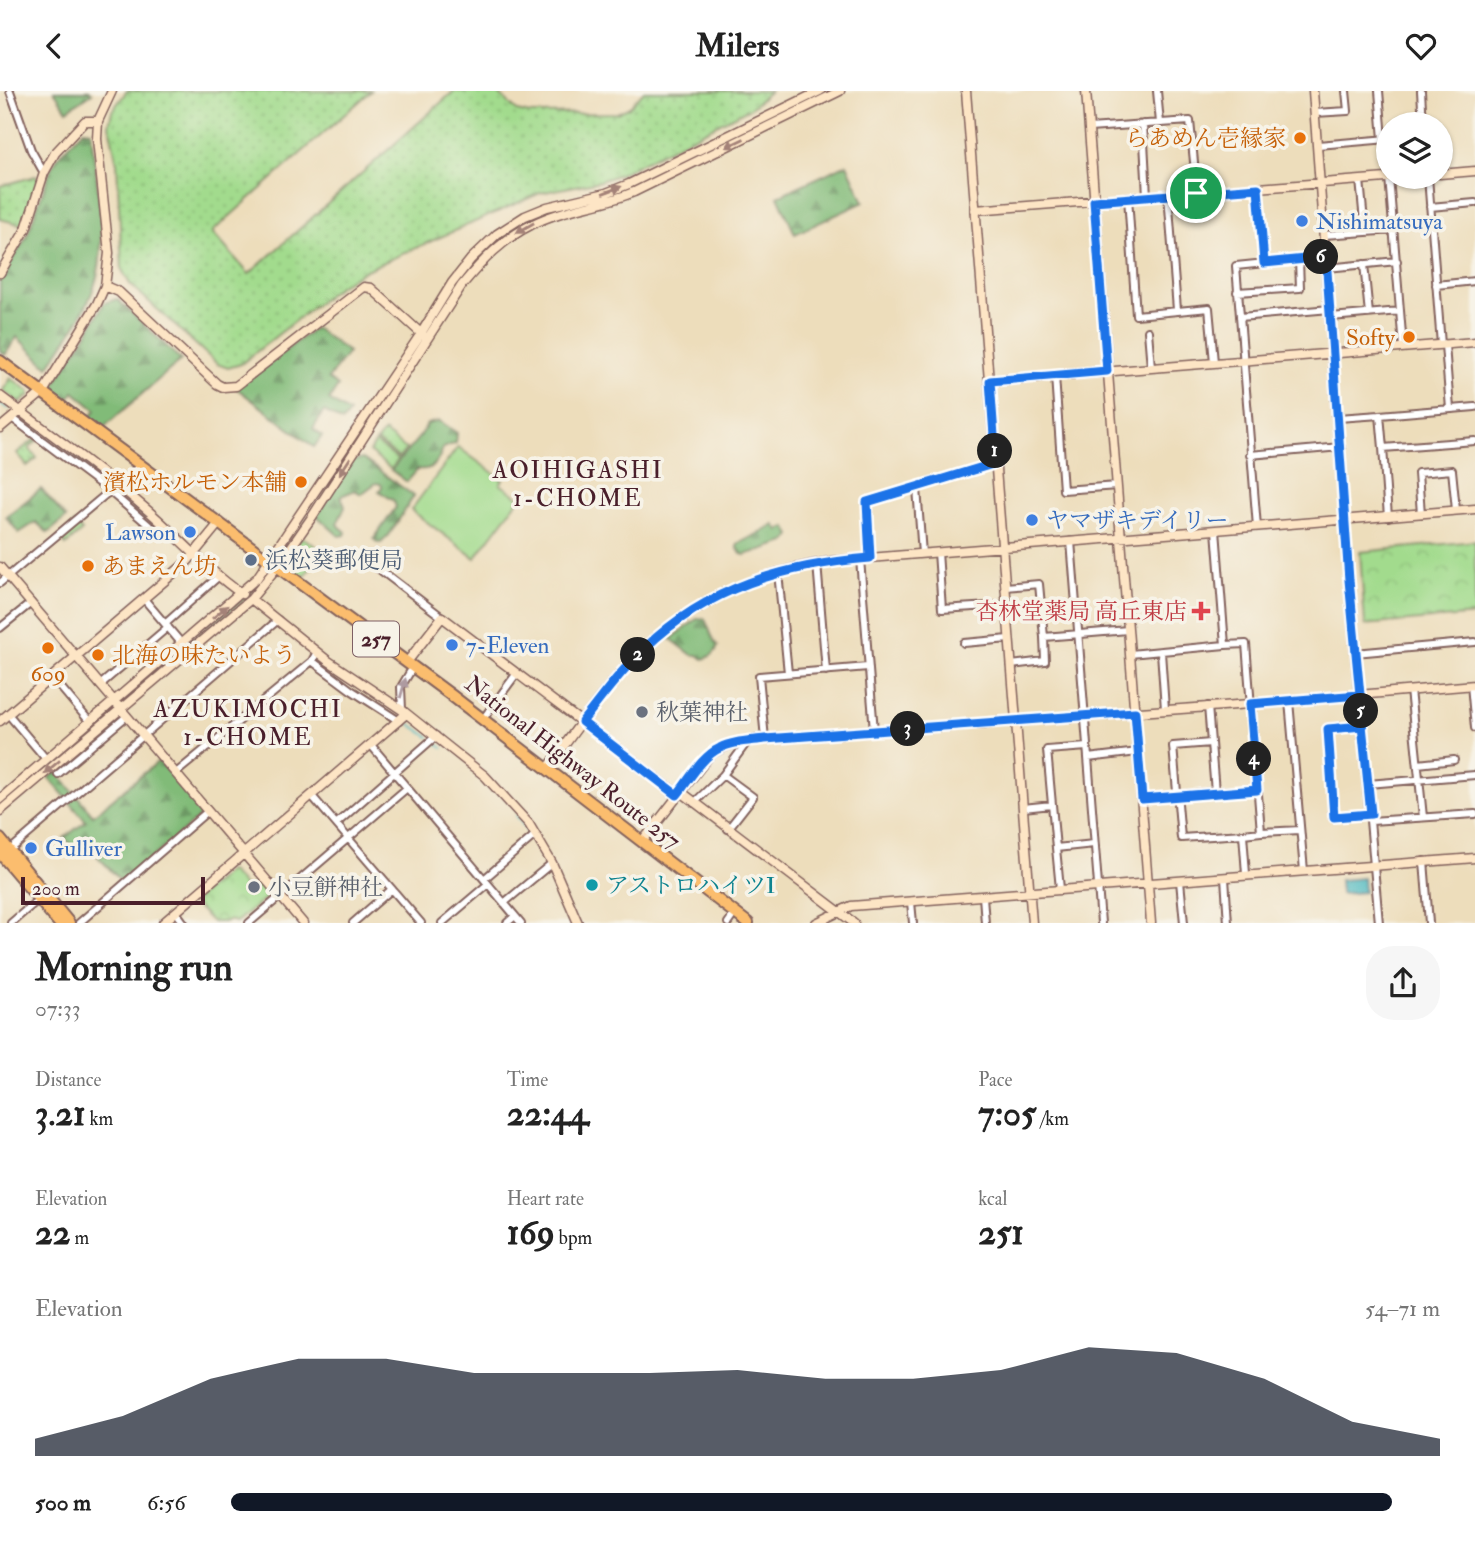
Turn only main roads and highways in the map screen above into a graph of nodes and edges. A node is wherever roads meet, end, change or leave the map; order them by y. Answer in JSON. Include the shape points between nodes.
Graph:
{"nodes":[{"id":1,"x":0,"y":361,"type":"edge"},
{"id":2,"x":0,"y":839,"type":"edge"},
{"id":3,"x":2,"y":853,"type":"edge"},
{"id":4,"x":731,"y":918,"type":"edge"},
{"id":5,"x":58,"y":922,"type":"edge"},
{"id":6,"x":69,"y":922,"type":"edge"},
{"id":7,"x":748,"y":922,"type":"edge"}],
"edges":[{"from":1,"to":4,"type":"highway","name":"National Highway Route 257","number":"257","via":[[548,768]]},
{"from":2,"to":3,"type":"highway"},
{"from":3,"to":5,"type":"highway"},
{"from":3,"to":6,"type":"highway"},
{"from":4,"to":7,"type":"highway","name":"National Highway Route 257","number":"257"}]}
